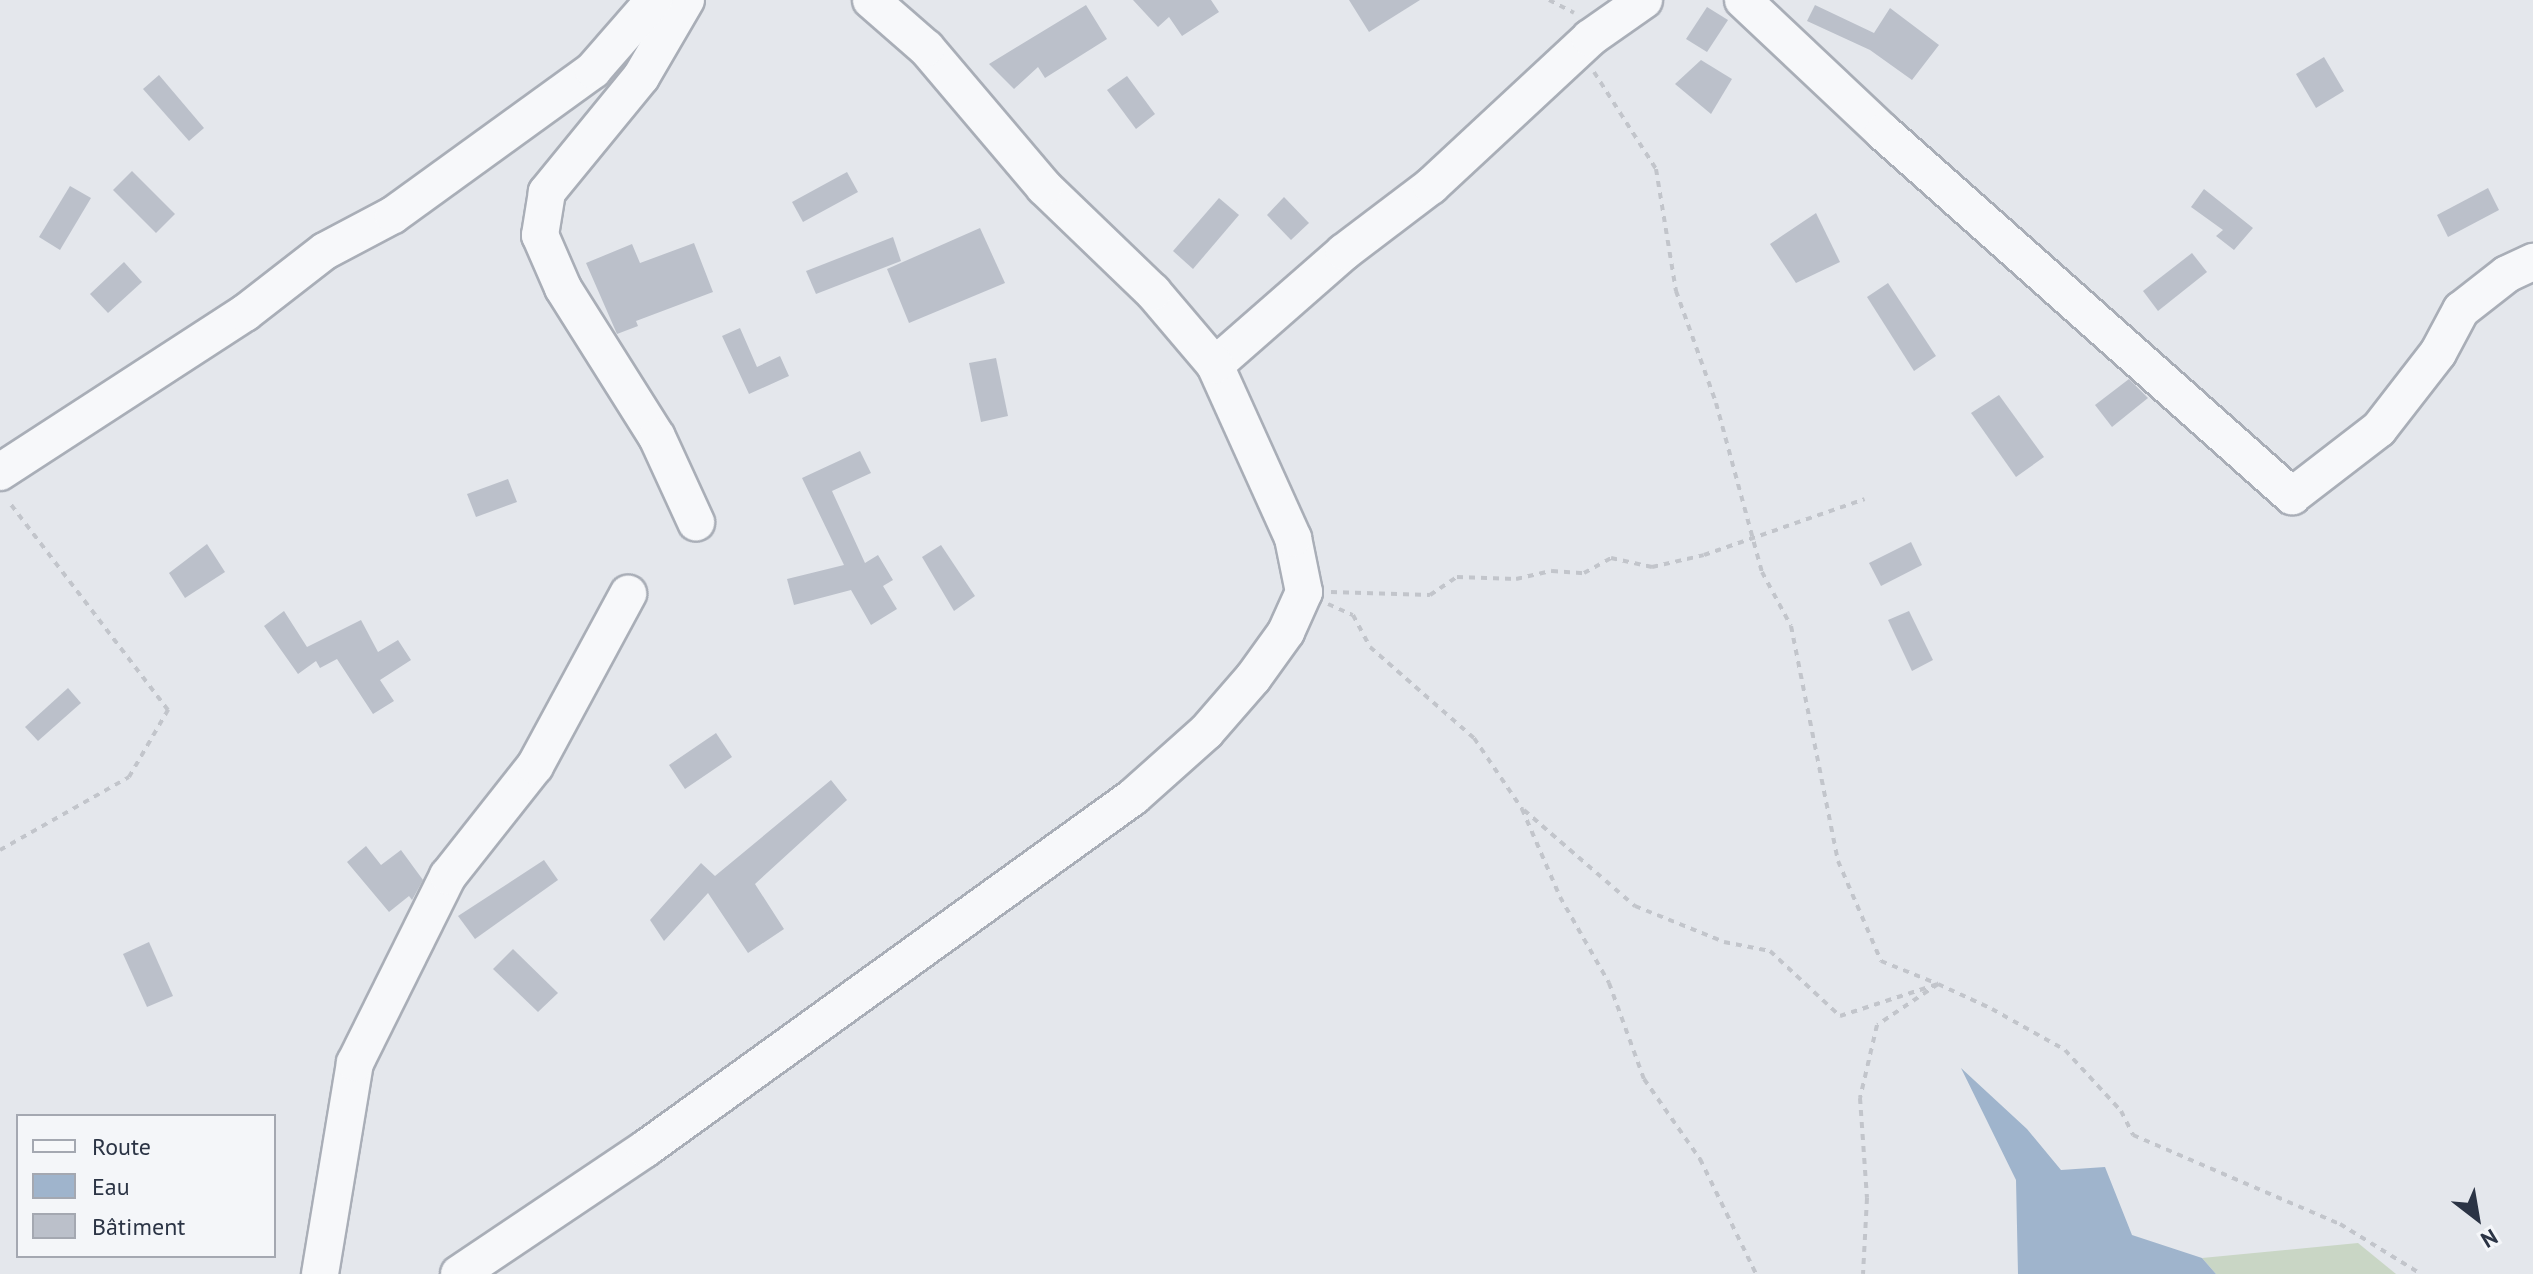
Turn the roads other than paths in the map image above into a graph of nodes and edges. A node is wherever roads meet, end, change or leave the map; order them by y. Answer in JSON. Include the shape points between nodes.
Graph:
{"nodes":[{"id":1,"x":654,"y":0,"type":"edge"},
{"id":2,"x":686,"y":0,"type":"edge"},
{"id":3,"x":871,"y":0,"type":"edge"},
{"id":4,"x":1644,"y":0,"type":"edge"},
{"id":5,"x":1743,"y":0,"type":"edge"},
{"id":6,"x":2533,"y":262,"type":"edge"},
{"id":7,"x":1215,"y":365,"type":"junction"},
{"id":8,"x":0,"y":472,"type":"edge"},
{"id":9,"x":696,"y":522,"type":"dead end"},
{"id":10,"x":628,"y":594,"type":"dead end"},
{"id":11,"x":320,"y":1274,"type":"edge"},
{"id":12,"x":459,"y":1274,"type":"edge"}],
"edges":[{"from":1,"to":8,"type":"street","via":[[593,70],[393,215],[325,251],[245,313]]},
{"from":2,"to":9,"type":"street","via":[[641,77],[547,192],[540,235],[563,288],[609,353],[657,437]]},
{"from":3,"to":7,"type":"street","via":[[926,48],[1044,187],[1153,292]]},
{"from":4,"to":7,"type":"street","via":[[1590,38],[1431,186],[1292,295]]},
{"from":5,"to":6,"type":"street","via":[[1883,132],[2292,496],[2379,429],[2438,353],[2461,310],[2507,274]]},
{"from":7,"to":12,"type":"street","via":[[1293,538],[1304,592],[1286,632],[1253,678],[1206,732],[1133,797],[645,1149]]},
{"from":10,"to":11,"type":"street","via":[[535,766],[448,876],[355,1063]]}]}
